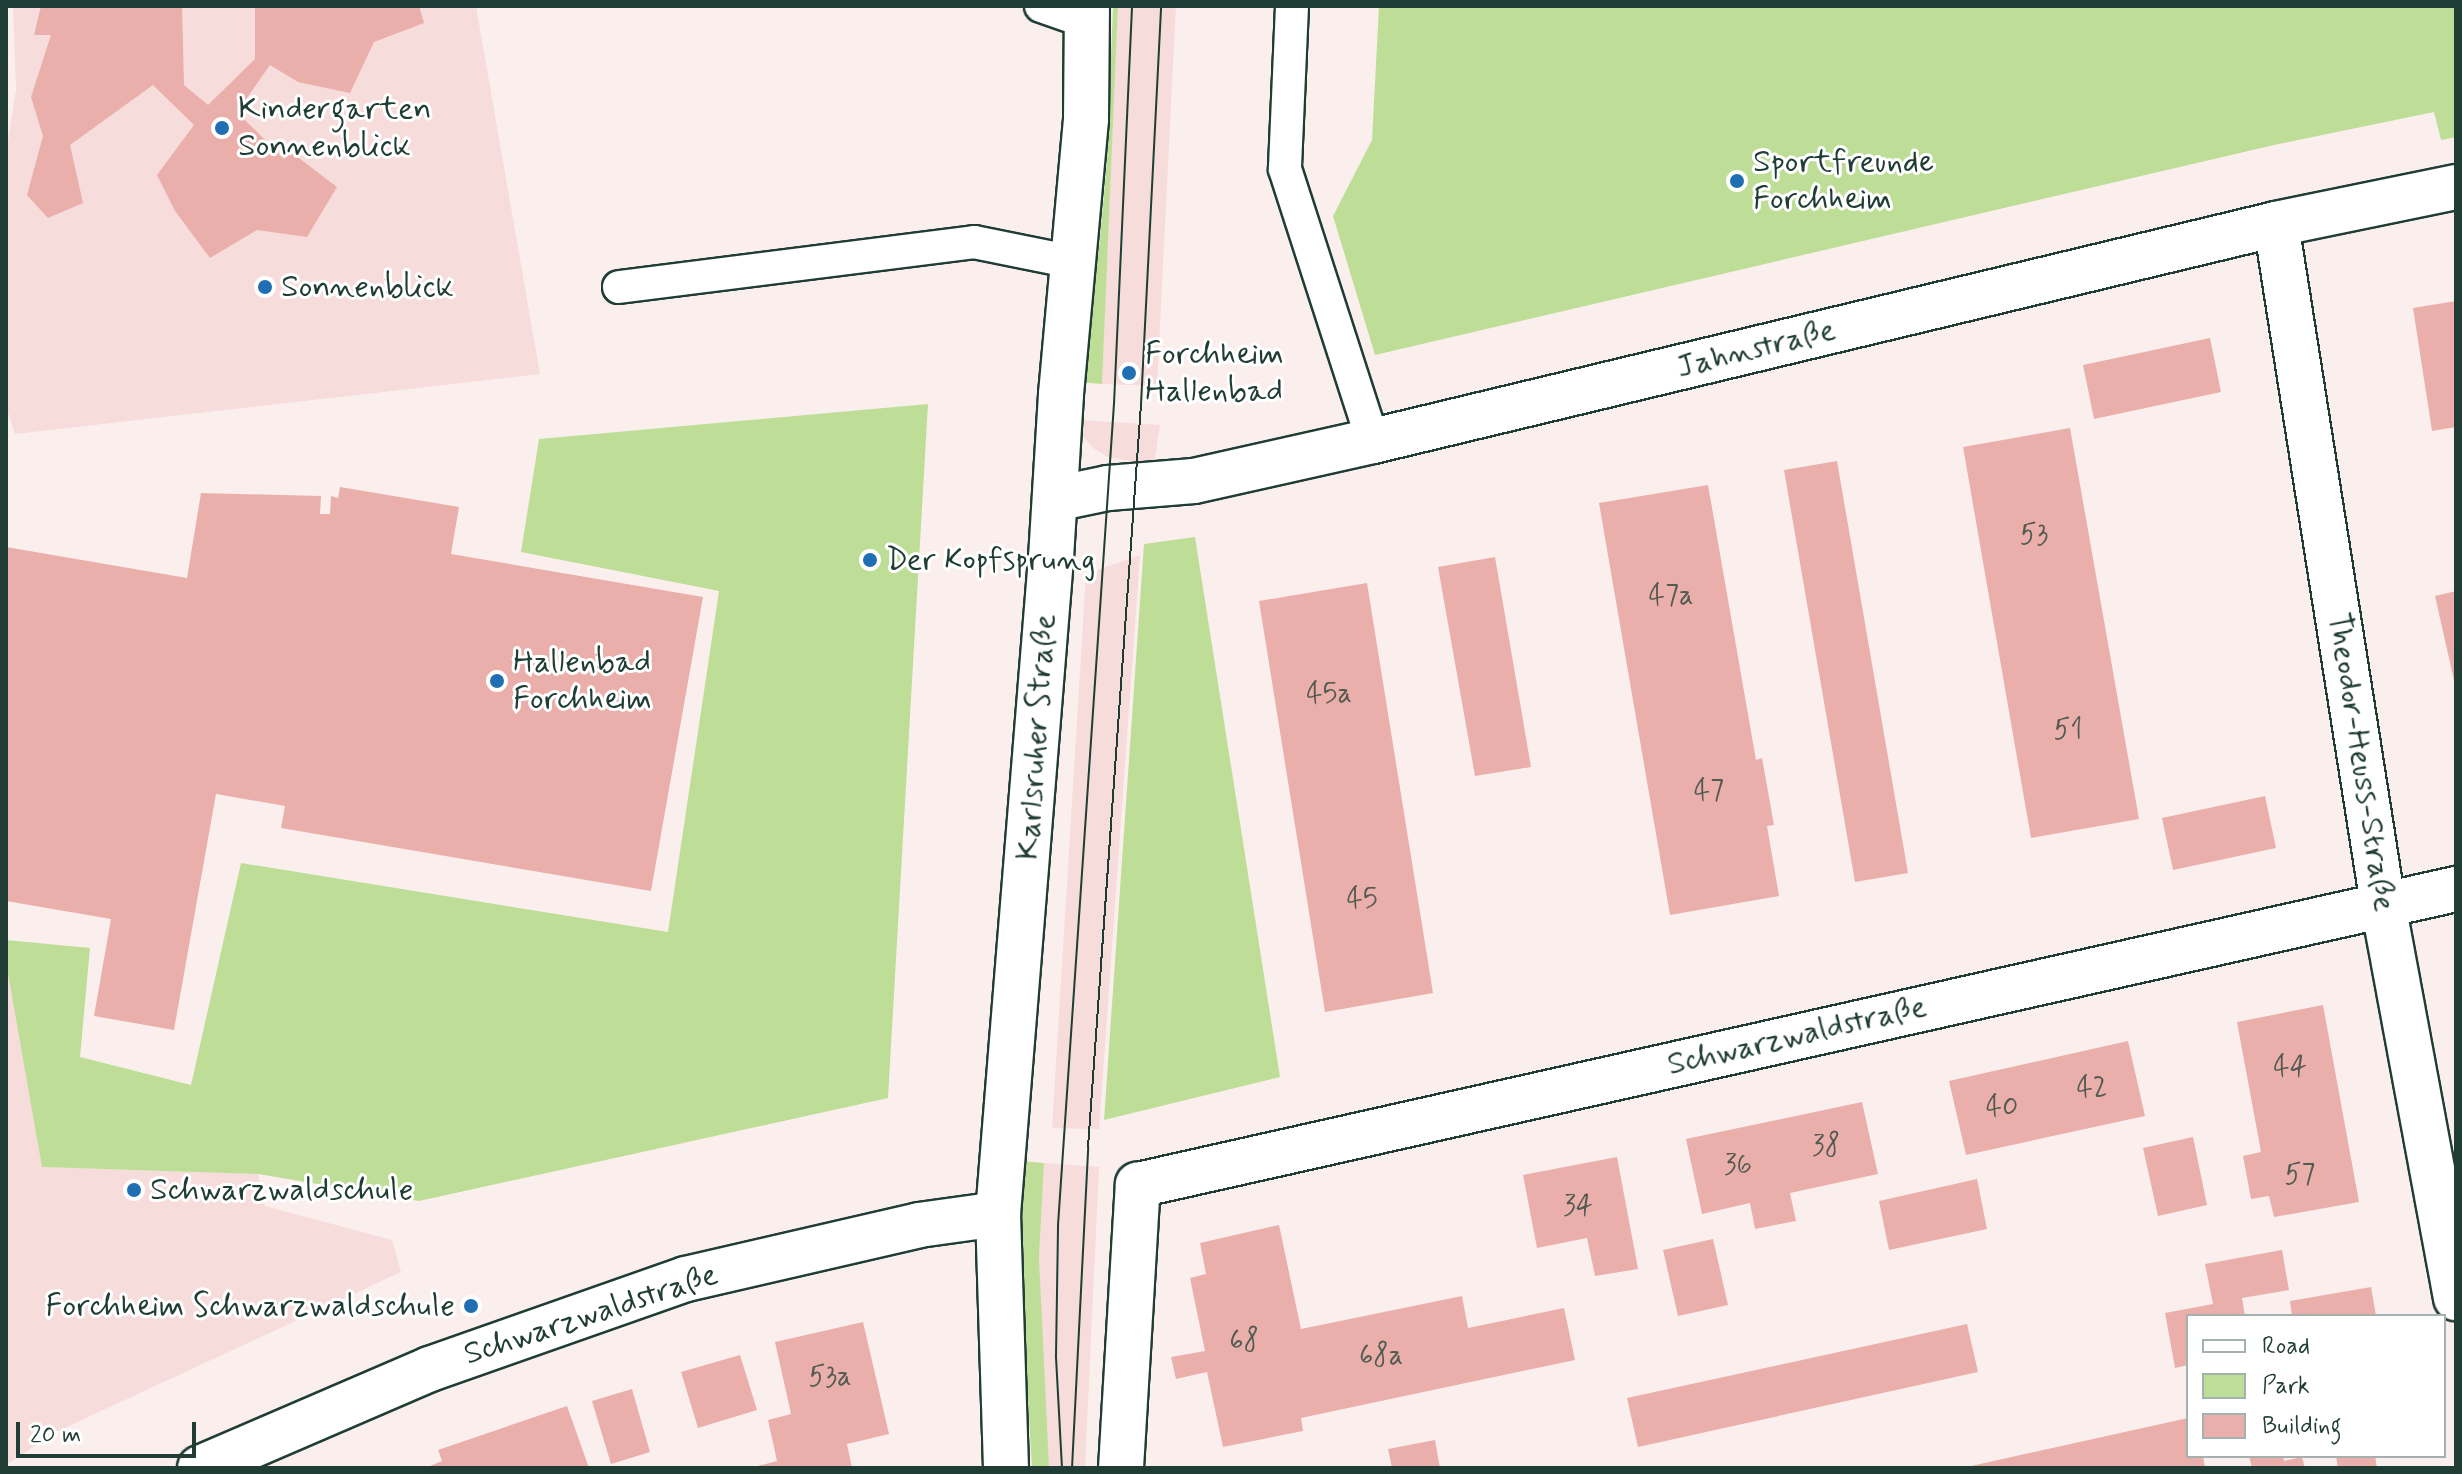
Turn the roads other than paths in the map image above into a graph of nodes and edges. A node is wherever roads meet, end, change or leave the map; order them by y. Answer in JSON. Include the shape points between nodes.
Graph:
{"nodes":[{"id":1,"x":1041,"y":6,"type":"edge"},
{"id":2,"x":1292,"y":6,"type":"edge"},
{"id":3,"x":1087,"y":14,"type":"edge"},
{"id":4,"x":2456,"y":187,"type":"edge"},
{"id":5,"x":2276,"y":224,"type":"junction"},
{"id":6,"x":1073,"y":262,"type":"junction"},
{"id":7,"x":619,"y":287,"type":"dead end"},
{"id":8,"x":1373,"y":441,"type":"junction"},
{"id":9,"x":1055,"y":499,"type":"junction"},
{"id":10,"x":2456,"y":889,"type":"edge"},
{"id":11,"x":2383,"y":904,"type":"junction"},
{"id":12,"x":998,"y":1214,"type":"junction"},
{"id":13,"x":2456,"y":1298,"type":"edge"},
{"id":14,"x":200,"y":1468,"type":"edge"},
{"id":15,"x":1006,"y":1468,"type":"edge"},
{"id":16,"x":1121,"y":1468,"type":"edge"}],
"edges":[{"from":1,"to":3,"type":"lane"},
{"from":2,"to":8,"type":"lane","via":[[1285,169]]},
{"from":3,"to":6,"type":"street","name":"Karlsruher Straße","via":[[1086,119]]},
{"from":4,"to":5,"type":"street","name":"Jahnstraße"},
{"from":5,"to":8,"type":"street","name":"Jahnstraße"},
{"from":5,"to":11,"type":"street","name":"Theodor-Heuss-Straße"},
{"from":6,"to":7,"type":"lane","via":[[974,242]]},
{"from":6,"to":9,"type":"street","name":"Karlsruher Straße"},
{"from":8,"to":9,"type":"street","name":"Jahnstraße","via":[[1194,481],[1108,488]]},
{"from":9,"to":12,"type":"street","name":"Karlsruher Straße"},
{"from":10,"to":11,"type":"street","name":"Schwarzwaldstraße"},
{"from":11,"to":13,"type":"street","name":"Theodor-Heuss-Straße"},
{"from":11,"to":16,"type":"street","name":"Schwarzwaldstraße","via":[[1138,1185]]},
{"from":12,"to":14,"type":"street","name":"Schwarzwaldstraße","via":[[919,1225],[686,1279],[430,1369]]},
{"from":12,"to":15,"type":"street","name":"Karlsruher Straße"}]}
